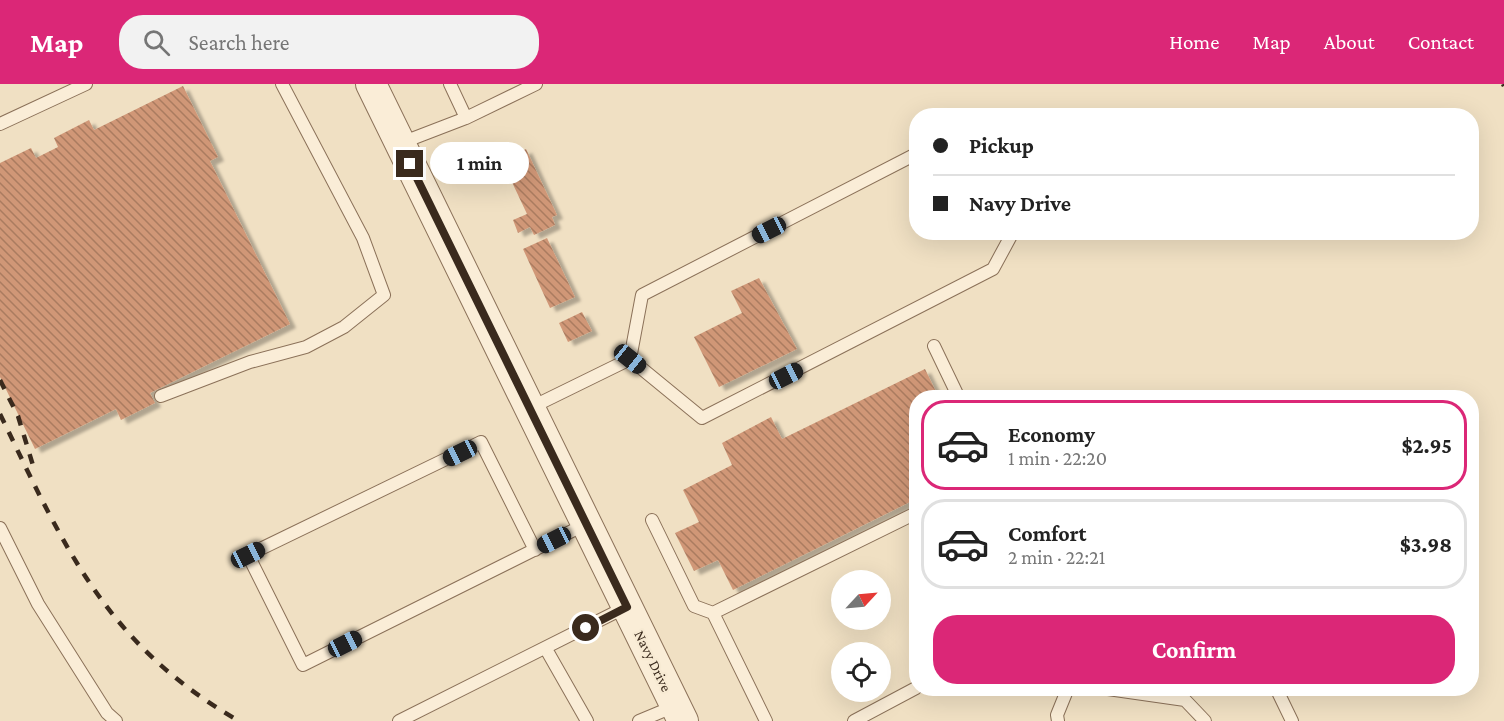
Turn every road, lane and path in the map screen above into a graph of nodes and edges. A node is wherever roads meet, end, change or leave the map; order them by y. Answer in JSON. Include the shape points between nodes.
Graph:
{"nodes":[{"id":1,"x":86,"y":84,"type":"edge"},
{"id":2,"x":282,"y":84,"type":"edge"},
{"id":3,"x":371,"y":84,"type":"edge"},
{"id":4,"x":450,"y":84,"type":"edge"},
{"id":5,"x":536,"y":84,"type":"edge"},
{"id":6,"x":466,"y":118,"type":"junction"},
{"id":7,"x":0,"y":124,"type":"edge"},
{"id":8,"x":400,"y":143,"type":"junction"},
{"id":9,"x":909,"y":158,"type":"edge"},
{"id":10,"x":1009,"y":240,"type":"edge"},
{"id":11,"x":934,"y":346,"type":"dead end"},
{"id":12,"x":630,"y":359,"type":"junction"},
{"id":13,"x":955,"y":390,"type":"edge"},
{"id":14,"x":161,"y":396,"type":"dead end"},
{"id":15,"x":529,"y":408,"type":"junction"},
{"id":16,"x":909,"y":516,"type":"edge"},
{"id":17,"x":652,"y":520,"type":"dead end"},
{"id":18,"x":586,"y":524,"type":"junction"},
{"id":19,"x":0,"y":528,"type":"edge"},
{"id":20,"x":535,"y":550,"type":"junction"},
{"id":21,"x":627,"y":607,"type":"junction"},
{"id":22,"x":713,"y":613,"type":"junction"},
{"id":23,"x":546,"y":649,"type":"junction"},
{"id":24,"x":909,"y":692,"type":"edge"},
{"id":25,"x":1065,"y":696,"type":"edge"},
{"id":26,"x":1157,"y":696,"type":"edge"},
{"id":27,"x":1280,"y":696,"type":"edge"},
{"id":28,"x":679,"y":713,"type":"edge"},
{"id":29,"x":116,"y":721,"type":"edge"},
{"id":30,"x":399,"y":721,"type":"edge"},
{"id":31,"x":587,"y":721,"type":"edge"},
{"id":32,"x":639,"y":721,"type":"edge"},
{"id":33,"x":766,"y":721,"type":"edge"},
{"id":34,"x":854,"y":721,"type":"edge"},
{"id":35,"x":1058,"y":721,"type":"edge"},
{"id":36,"x":1205,"y":721,"type":"edge"},
{"id":37,"x":1292,"y":721,"type":"edge"}],
"edges":[{"from":1,"to":7,"type":"lane"},
{"from":2,"to":14,"type":"lane","via":[[363,238],[384,295],[344,327],[306,347],[250,362]]},
{"from":3,"to":8,"type":"street","name":"Navy Drive"},
{"from":4,"to":6,"type":"lane"},
{"from":5,"to":6,"type":"lane"},
{"from":6,"to":8,"type":"lane"},
{"from":8,"to":15,"type":"street","name":"Navy Drive"},
{"from":9,"to":12,"type":"lane","via":[[642,295]]},
{"from":10,"to":12,"type":"lane","via":[[993,269],[702,418]]},
{"from":11,"to":13,"type":"lane"},
{"from":12,"to":15,"type":"lane"},
{"from":15,"to":18,"type":"street","name":"Navy Drive"},
{"from":16,"to":22,"type":"lane"},
{"from":17,"to":22,"type":"lane","via":[[694,606]]},
{"from":18,"to":20,"type":"lane"},
{"from":18,"to":21,"type":"street","name":"Navy Drive"},
{"from":19,"to":29,"type":"lane","via":[[38,604],[107,714]]},
{"from":20,"to":20,"type":"lane","via":[[303,665],[248,555],[481,442]]},
{"from":21,"to":23,"type":"lane"},
{"from":21,"to":28,"type":"street","name":"Navy Drive"},
{"from":22,"to":33,"type":"lane"},
{"from":23,"to":30,"type":"lane"},
{"from":23,"to":31,"type":"lane"},
{"from":24,"to":34,"type":"lane"},
{"from":25,"to":35,"type":"lane"},
{"from":26,"to":36,"type":"lane","via":[[1185,700]]},
{"from":27,"to":37,"type":"lane"},
{"from":28,"to":32,"type":"lane"}]}
